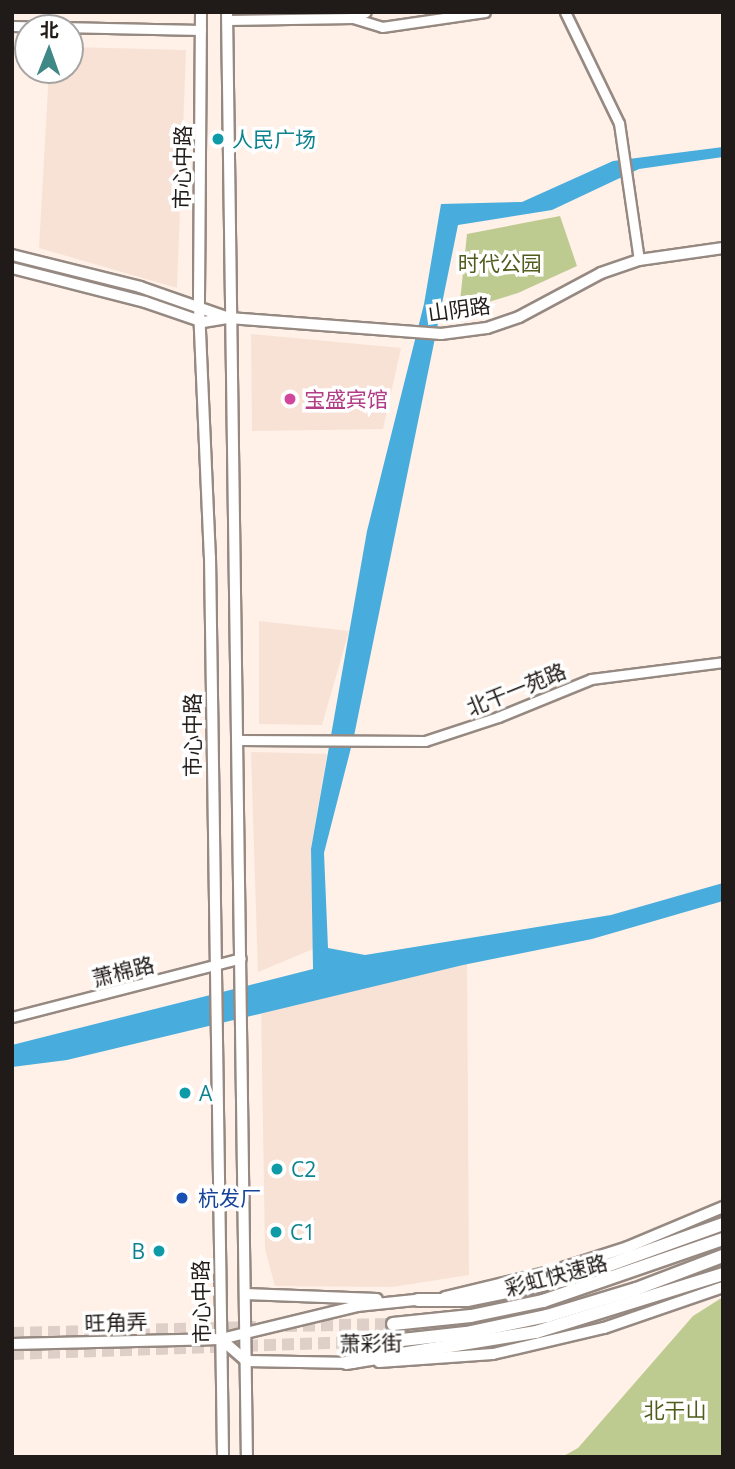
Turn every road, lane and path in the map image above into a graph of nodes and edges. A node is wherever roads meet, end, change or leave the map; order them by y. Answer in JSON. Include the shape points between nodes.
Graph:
{"nodes":[{"id":1,"x":201,"y":12,"type":"edge"},
{"id":2,"x":366,"y":12,"type":"edge"},
{"id":3,"x":485,"y":12,"type":"edge"},
{"id":4,"x":565,"y":12,"type":"edge"},
{"id":5,"x":227,"y":16,"type":"edge"},
{"id":6,"x":353,"y":18,"type":"junction"},
{"id":7,"x":12,"y":26,"type":"edge"},
{"id":8,"x":201,"y":30,"type":"junction"},
{"id":9,"x":723,"y":248,"type":"edge"},
{"id":10,"x":12,"y":255,"type":"edge"},
{"id":11,"x":639,"y":260,"type":"junction"},
{"id":12,"x":12,"y":268,"type":"edge"},
{"id":13,"x":199,"y":308,"type":"junction"},
{"id":14,"x":229,"y":318,"type":"junction"},
{"id":15,"x":200,"y":321,"type":"junction"},
{"id":16,"x":723,"y":662,"type":"edge"},
{"id":17,"x":237,"y":740,"type":"junction"},
{"id":18,"x":241,"y":958,"type":"junction"},
{"id":19,"x":212,"y":967,"type":"junction"},
{"id":20,"x":12,"y":1017,"type":"edge"},
{"id":21,"x":723,"y":1207,"type":"edge"},
{"id":22,"x":723,"y":1223,"type":"edge"},
{"id":23,"x":720,"y":1240,"type":"edge"},
{"id":24,"x":723,"y":1256,"type":"edge"},
{"id":25,"x":723,"y":1274,"type":"edge"},
{"id":26,"x":723,"y":1287,"type":"edge"},
{"id":27,"x":245,"y":1294,"type":"junction"},
{"id":28,"x":418,"y":1300,"type":"junction"},
{"id":29,"x":393,"y":1324,"type":"tunnel mouth"},
{"id":30,"x":245,"y":1335,"type":"junction"},
{"id":31,"x":221,"y":1339,"type":"junction"},
{"id":32,"x":393,"y":1341,"type":"tunnel mouth"},
{"id":33,"x":12,"y":1344,"type":"edge"},
{"id":34,"x":246,"y":1361,"type":"junction"},
{"id":35,"x":346,"y":1363,"type":"junction"},
{"id":36,"x":223,"y":1457,"type":"edge"},
{"id":37,"x":247,"y":1457,"type":"edge"}],
"edges":[{"from":1,"to":8,"type":"main road","name":"市心中路"},
{"from":2,"to":6,"type":"street"},
{"from":3,"to":6,"type":"street","via":[[382,27]]},
{"from":4,"to":11,"type":"street","via":[[619,123]]},
{"from":5,"to":6,"type":"street"},
{"from":5,"to":14,"type":"main road","name":"市心中路"},
{"from":7,"to":8,"type":"street"},
{"from":8,"to":13,"type":"main road","name":"市心中路"},
{"from":9,"to":11,"type":"main road","name":"山阴路"},
{"from":10,"to":13,"type":"main road","name":"山阴路"},
{"from":11,"to":14,"type":"main road","name":"山阴路","via":[[601,273],[519,317],[487,328],[406,333]]},
{"from":12,"to":15,"type":"main road","name":"山阴路"},
{"from":13,"to":14,"type":"main road","name":"山阴路"},
{"from":13,"to":15,"type":"main road","name":"市心中路"},
{"from":14,"to":15,"type":"main road","name":"山阴路"},
{"from":14,"to":17,"type":"main road","name":"市心中路"},
{"from":15,"to":19,"type":"main road","name":"市心中路","via":[[210,557]]},
{"from":16,"to":17,"type":"street","name":"北干一苑路","via":[[591,679],[558,689],[498,718],[425,741]]},
{"from":17,"to":18,"type":"main road","name":"市心中路"},
{"from":18,"to":19,"type":"street","name":"萧棉路"},
{"from":18,"to":27,"type":"main road","name":"市心中路"},
{"from":19,"to":20,"type":"street","name":"萧棉路"},
{"from":19,"to":31,"type":"main road","name":"市心中路"},
{"from":21,"to":28,"type":"main road","name":"萧彩街","via":[[628,1247],[550,1272]]},
{"from":22,"to":28,"type":"highway","via":[[645,1254],[532,1288],[467,1300]]},
{"from":23,"to":29,"type":"highway","name":"彩虹快速路","via":[[543,1301],[471,1316]]},
{"from":24,"to":32,"type":"highway","name":"彩虹快速路","via":[[547,1316],[466,1333]]},
{"from":25,"to":35,"type":"highway","via":[[564,1325],[487,1343]]},
{"from":26,"to":35,"type":"main road","name":"萧彩街","via":[[604,1328],[493,1354]]},
{"from":27,"to":28,"type":"main road","name":"萧彩街"},
{"from":27,"to":30,"type":"main road","name":"市心中路"},
{"from":28,"to":30,"type":"main road","name":"萧彩街","via":[[358,1306]]},
{"from":30,"to":31,"type":"main road","name":"萧彩街"},
{"from":30,"to":34,"type":"main road","name":"市心中路"},
{"from":31,"to":33,"type":"main road","name":"旺角弄"},
{"from":31,"to":34,"type":"main road"},
{"from":31,"to":36,"type":"main road","name":"市心中路"},
{"from":34,"to":35,"type":"main road","name":"萧彩街"},
{"from":34,"to":37,"type":"main road","name":"市心中路"}]}
